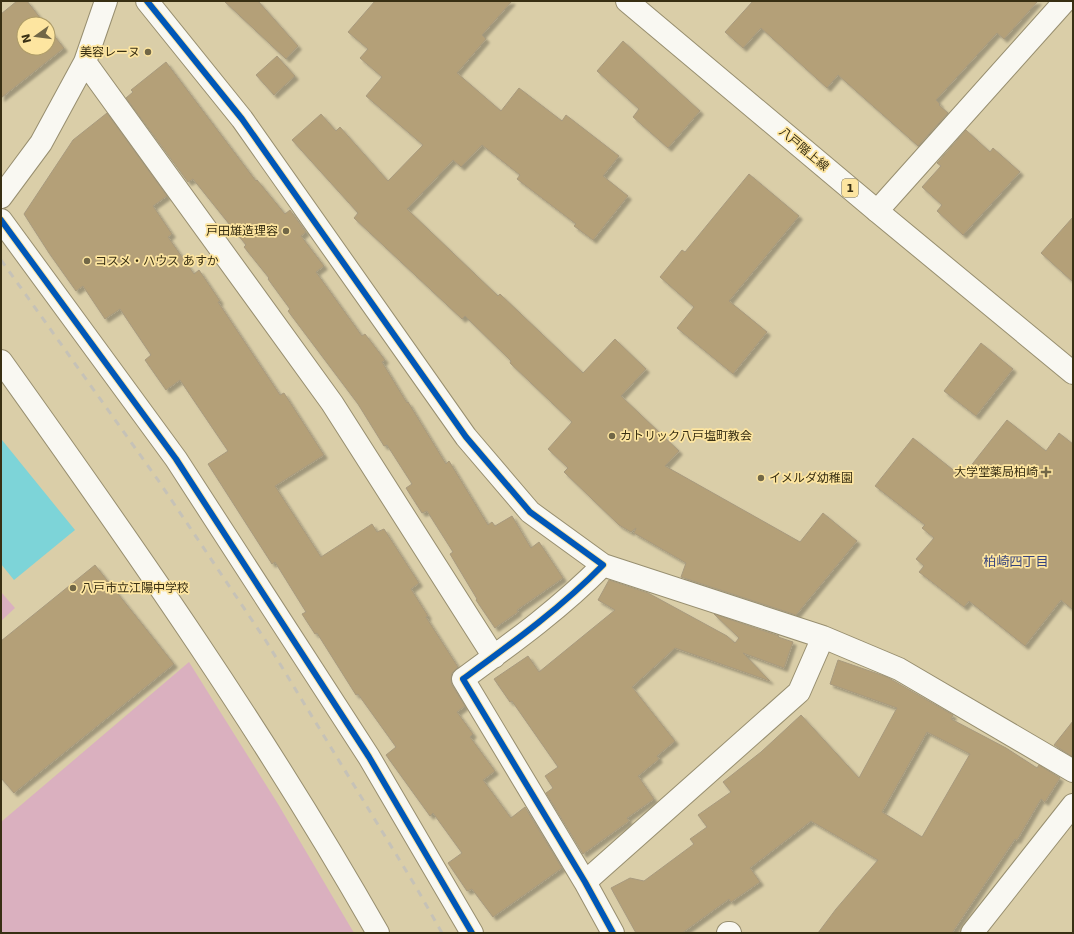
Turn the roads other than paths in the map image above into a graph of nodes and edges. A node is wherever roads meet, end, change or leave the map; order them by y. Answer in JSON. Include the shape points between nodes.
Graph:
{"nodes":[{"id":1,"x":106,"y":1,"type":"edge"},
{"id":2,"x":147,"y":1,"type":"edge"},
{"id":3,"x":627,"y":1,"type":"edge"},
{"id":4,"x":1065,"y":1,"type":"edge"},
{"id":5,"x":85,"y":62,"type":"junction"},
{"id":6,"x":1,"y":198,"type":"edge"},
{"id":7,"x":877,"y":211,"type":"junction"},
{"id":8,"x":1,"y":220,"type":"edge"},
{"id":9,"x":1,"y":361,"type":"edge"},
{"id":10,"x":1073,"y":373,"type":"edge"},
{"id":11,"x":603,"y":566,"type":"junction"},
{"id":12,"x":823,"y":637,"type":"junction"},
{"id":13,"x":494,"y":657,"type":"junction"},
{"id":14,"x":1073,"y":771,"type":"edge"},
{"id":15,"x":1073,"y":805,"type":"edge"},
{"id":16,"x":585,"y":882,"type":"junction"},
{"id":17,"x":378,"y":933,"type":"edge"},
{"id":18,"x":472,"y":933,"type":"edge"},
{"id":19,"x":613,"y":933,"type":"edge"},
{"id":20,"x":972,"y":933,"type":"edge"}],
"edges":[{"from":1,"to":5,"type":"street"},
{"from":2,"to":11,"type":"street","via":[[242,119],[466,437],[530,512]]},
{"from":3,"to":7,"type":"street","name":"八戸階上線","number":"1"},
{"from":4,"to":7,"type":"street"},
{"from":5,"to":6,"type":"street","via":[[40,143]]},
{"from":5,"to":13,"type":"street","via":[[332,403]]},
{"from":7,"to":10,"type":"street","name":"八戸階上線","number":"1"},
{"from":8,"to":18,"type":"street","via":[[176,459],[369,757]]},
{"from":9,"to":17,"type":"street","via":[[103,503],[260,737]]},
{"from":11,"to":12,"type":"street"},
{"from":11,"to":13,"type":"street","via":[[579,589]]},
{"from":12,"to":14,"type":"street","via":[[899,669]]},
{"from":12,"to":16,"type":"street","via":[[799,692]]},
{"from":13,"to":16,"type":"street","via":[[463,679]]},
{"from":15,"to":20,"type":"street"},
{"from":16,"to":19,"type":"street"}]}
